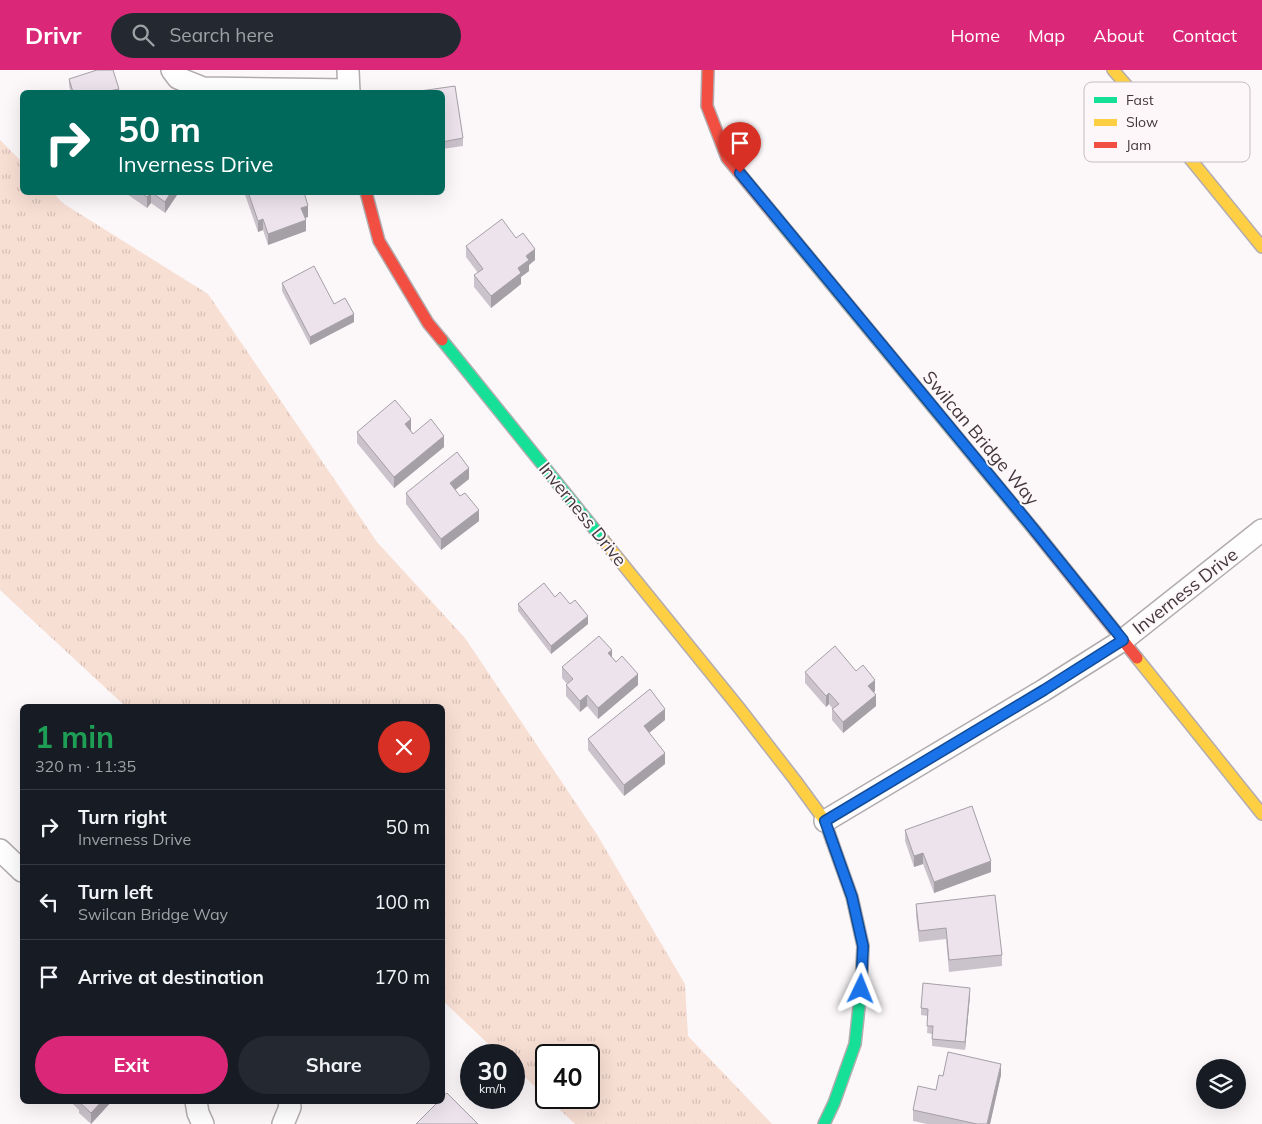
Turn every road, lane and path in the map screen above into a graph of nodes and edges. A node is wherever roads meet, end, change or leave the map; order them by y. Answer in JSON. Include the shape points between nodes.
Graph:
{"nodes":[{"id":1,"x":172,"y":70,"type":"edge"},
{"id":2,"x":708,"y":70,"type":"edge"},
{"id":3,"x":1113,"y":70,"type":"edge"},
{"id":4,"x":1124,"y":82,"type":"edge"},
{"id":5,"x":348,"y":84,"type":"edge"},
{"id":6,"x":1193,"y":162,"type":"edge"},
{"id":7,"x":367,"y":195,"type":"edge"},
{"id":8,"x":1262,"y":247,"type":"edge"},
{"id":9,"x":1262,"y":530,"type":"edge"},
{"id":10,"x":1123,"y":640,"type":"junction"},
{"id":11,"x":1262,"y":814,"type":"edge"},
{"id":12,"x":825,"y":821,"type":"junction"},
{"id":13,"x":0,"y":850,"type":"edge"},
{"id":14,"x":20,"y":869,"type":"edge"},
{"id":15,"x":196,"y":1104,"type":"edge"},
{"id":16,"x":290,"y":1104,"type":"edge"},
{"id":17,"x":203,"y":1124,"type":"edge"},
{"id":18,"x":284,"y":1124,"type":"edge"},
{"id":19,"x":824,"y":1124,"type":"edge"}],
"edges":[{"from":1,"to":5,"type":"street","via":[[178,78],[204,88]]},
{"from":2,"to":10,"type":"street","name":"Swilcan Bridge Way","via":[[708,106],[728,158]]},
{"from":3,"to":4,"type":"street"},
{"from":6,"to":8,"type":"street"},
{"from":7,"to":12,"type":"street","name":"Inverness Drive","via":[[379,241],[428,323],[740,710]]},
{"from":9,"to":10,"type":"street","name":"Inverness Drive"},
{"from":10,"to":11,"type":"street","name":"Swilcan Bridge Way"},
{"from":10,"to":12,"type":"street","name":"Inverness Drive"},
{"from":12,"to":19,"type":"street","name":"Inverness Drive","via":[[852,897],[863,946],[855,1044]]},
{"from":13,"to":14,"type":"street"},
{"from":15,"to":17,"type":"street"},
{"from":16,"to":18,"type":"street"}]}
